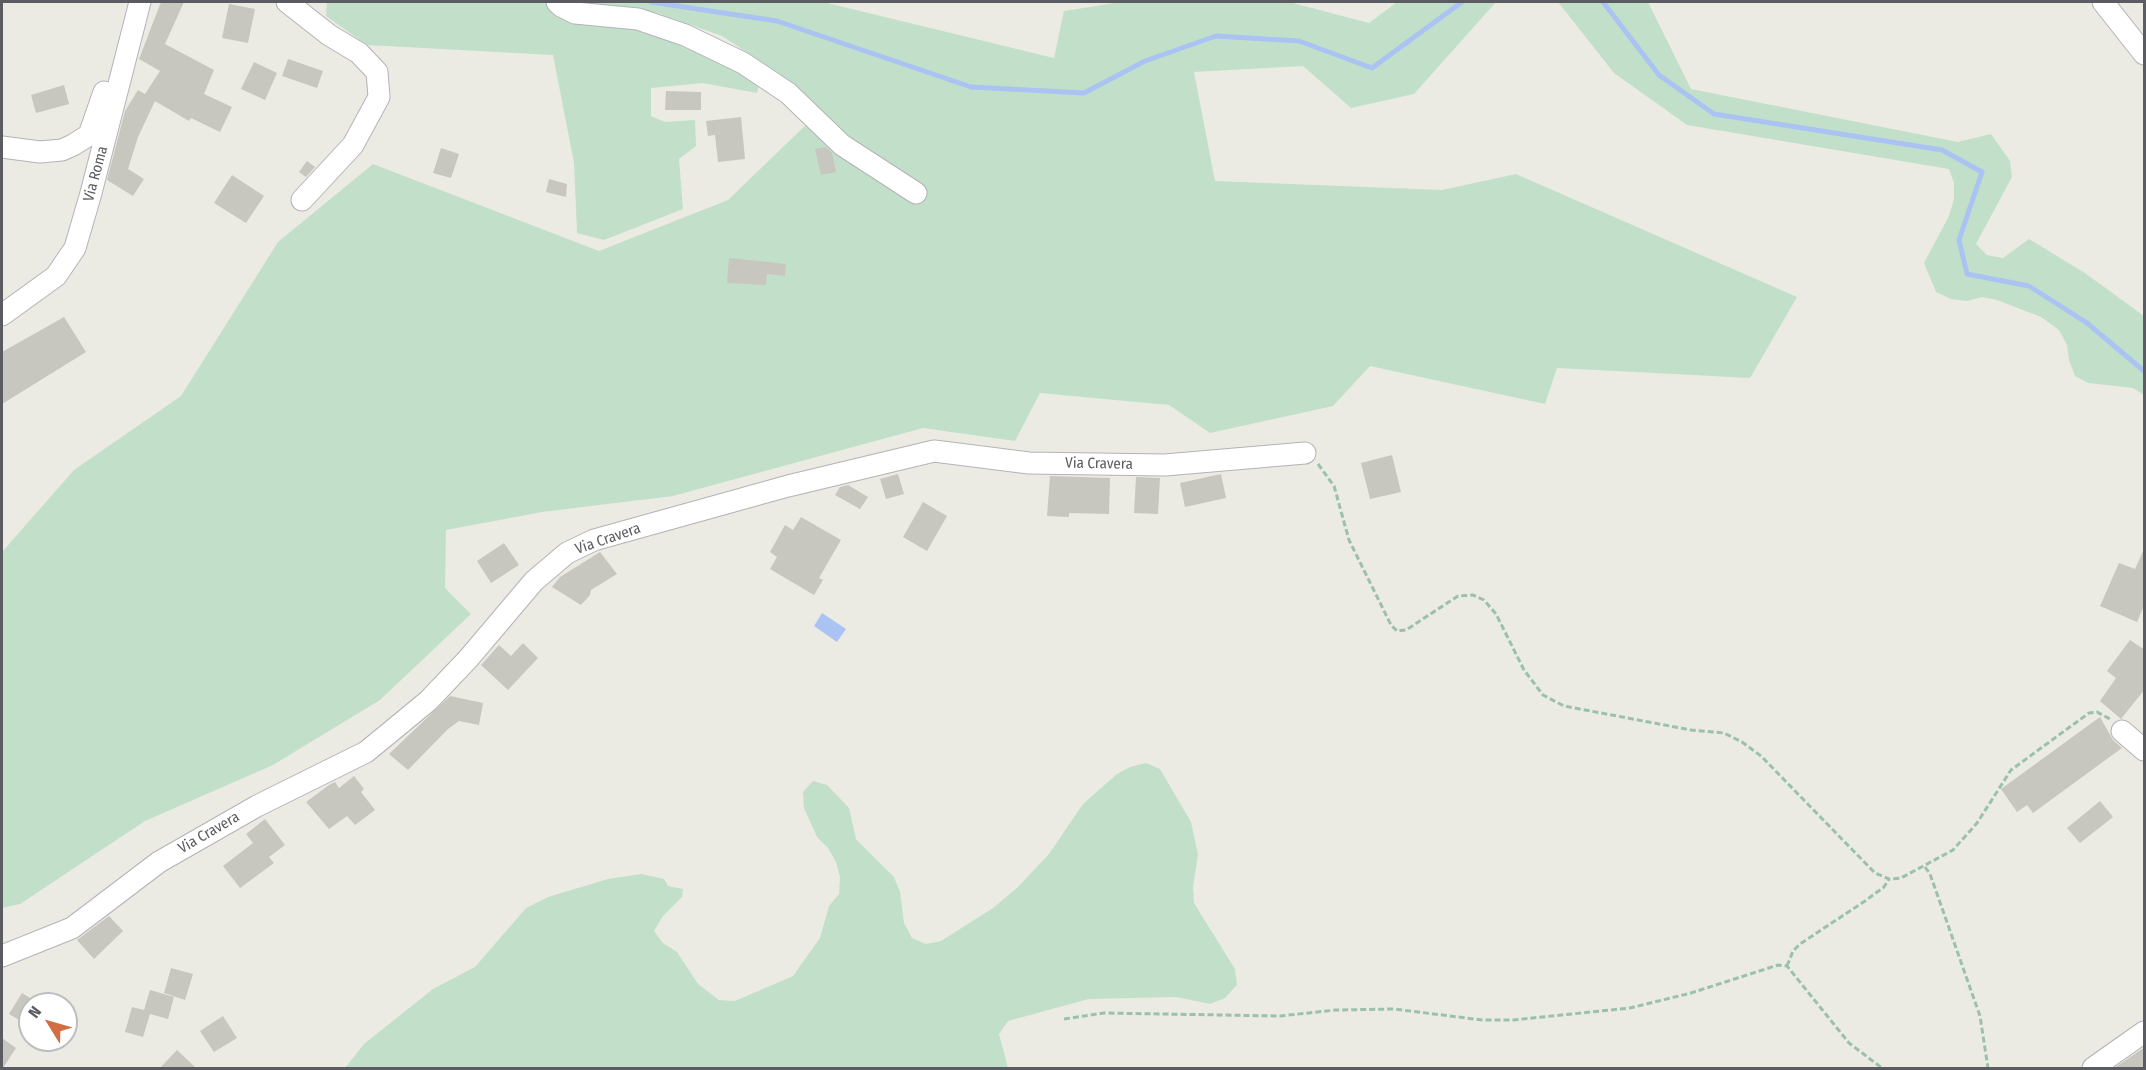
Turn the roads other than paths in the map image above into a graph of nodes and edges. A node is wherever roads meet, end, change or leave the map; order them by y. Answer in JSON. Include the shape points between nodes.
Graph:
{"nodes":[{"id":1,"x":139,"y":2,"type":"edge"},
{"id":2,"x":287,"y":2,"type":"edge"},
{"id":3,"x":557,"y":2,"type":"edge"},
{"id":4,"x":2103,"y":2,"type":"edge"},
{"id":5,"x":2145,"y":54,"type":"edge"},
{"id":6,"x":2,"y":147,"type":"edge"},
{"id":7,"x":916,"y":193,"type":"dead end"},
{"id":8,"x":302,"y":200,"type":"dead end"},
{"id":9,"x":2,"y":315,"type":"edge"},
{"id":10,"x":1305,"y":453,"type":"road end"},
{"id":11,"x":2122,"y":731,"type":"road end"},
{"id":12,"x":2145,"y":750,"type":"edge"},
{"id":13,"x":2,"y":956,"type":"edge"},
{"id":14,"x":2145,"y":1032,"type":"edge"},
{"id":15,"x":2094,"y":1068,"type":"edge"}],
"edges":[{"from":1,"to":6,"type":"street","via":[[128,19],[89,135],[62,150],[40,152]]},
{"from":1,"to":9,"type":"street","name":"Via Roma","via":[[75,248],[56,276]]},
{"from":2,"to":8,"type":"street","via":[[360,53],[377,72],[379,97],[353,145]]},
{"from":3,"to":7,"type":"street","via":[[575,13],[638,19],[685,35],[743,63],[788,93],[842,145]]},
{"from":4,"to":5,"type":"street"},
{"from":10,"to":13,"type":"street","name":"Via Cravera","via":[[1166,465],[1029,463],[934,451],[594,540],[567,553],[534,581],[428,701],[366,752],[257,806],[159,862],[72,928]]},
{"from":11,"to":12,"type":"street"},
{"from":14,"to":15,"type":"street"}]}
